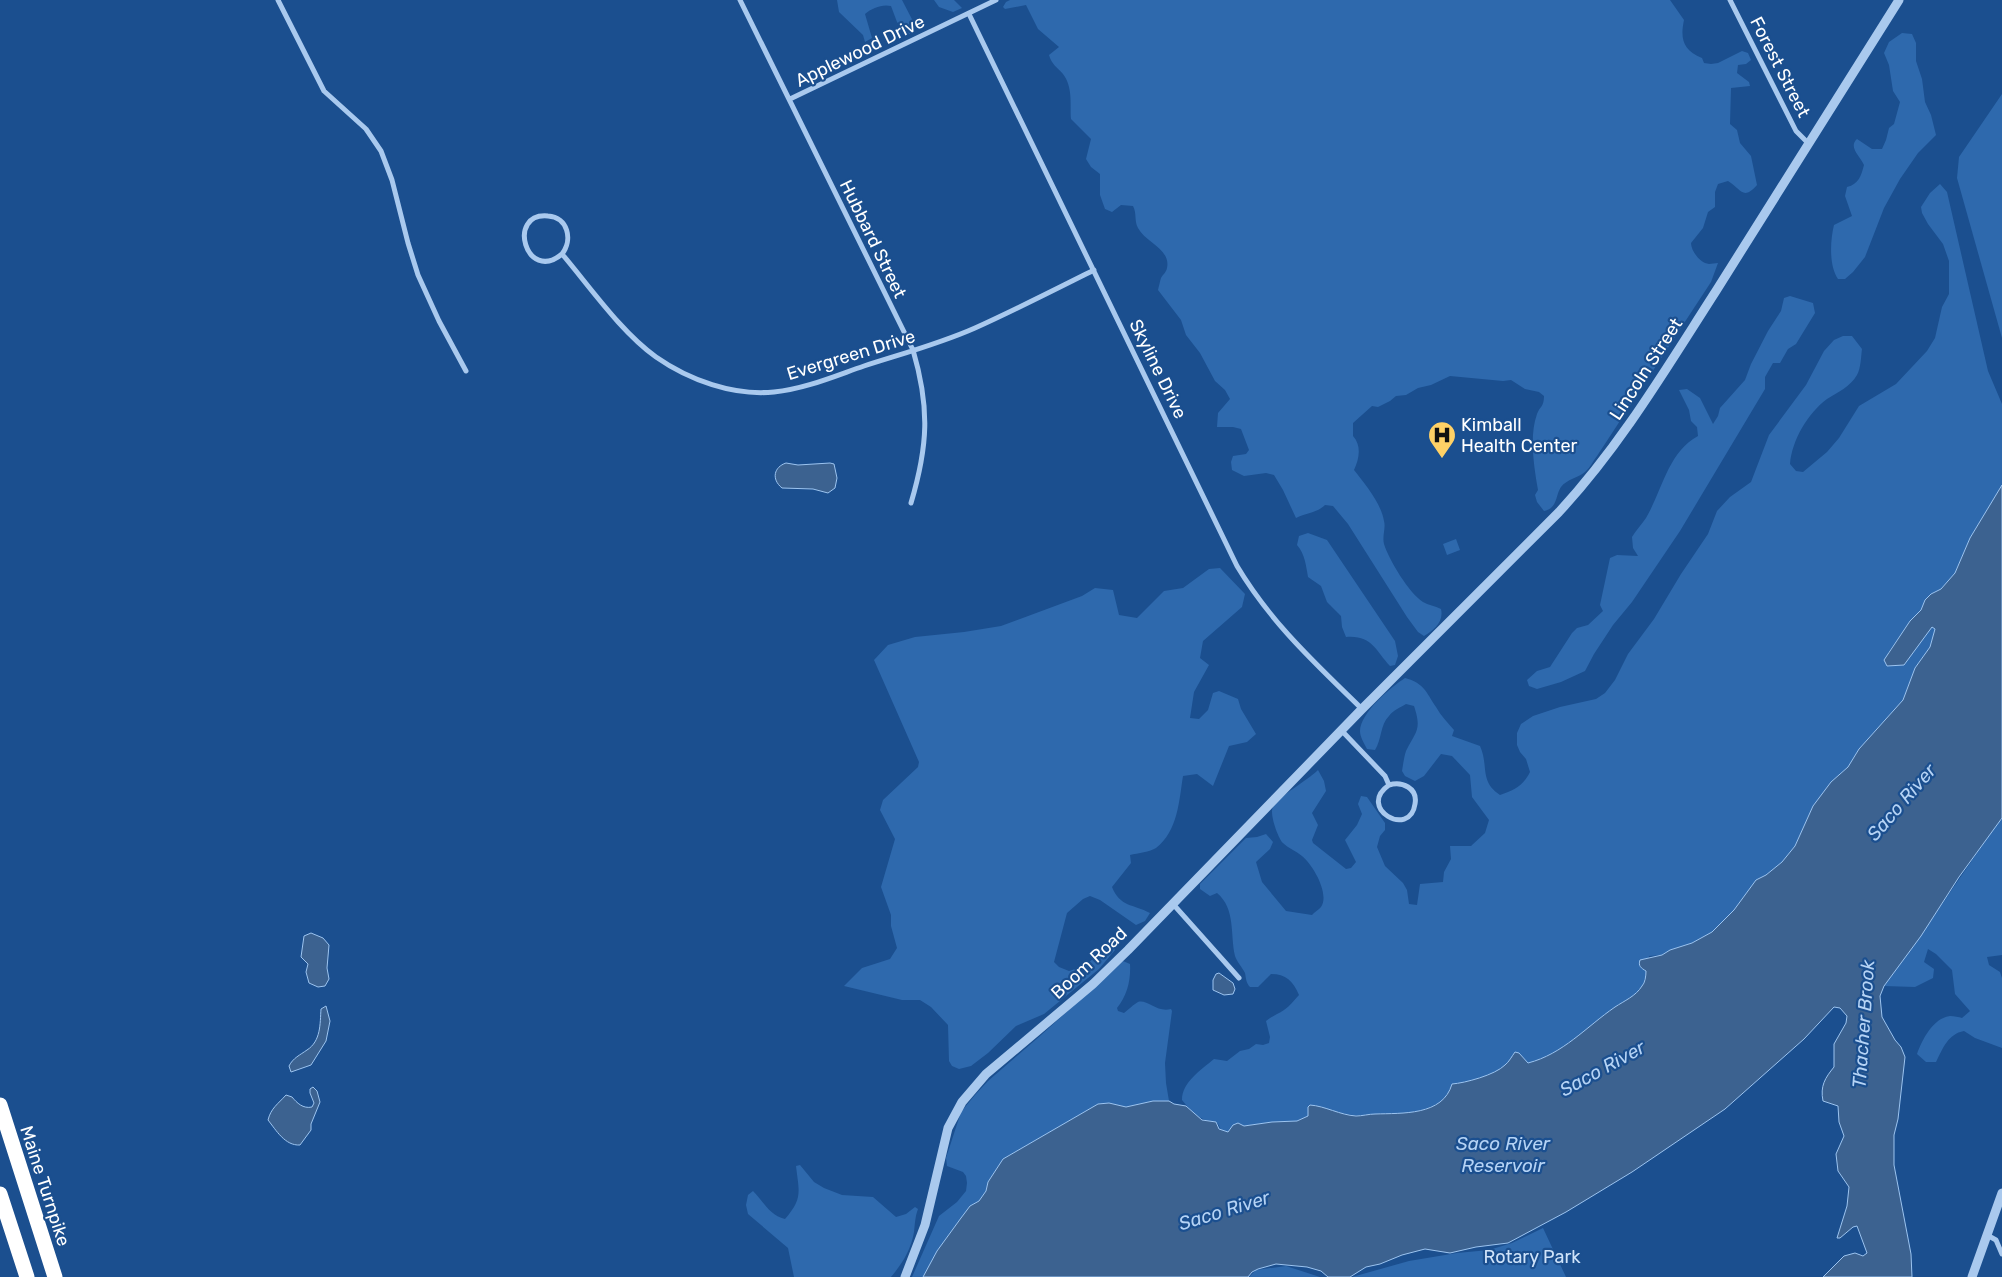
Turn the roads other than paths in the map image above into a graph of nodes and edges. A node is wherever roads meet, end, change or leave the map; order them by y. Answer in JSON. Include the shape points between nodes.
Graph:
{"nodes":[{"id":1,"x":278,"y":0,"type":"edge"},
{"id":2,"x":740,"y":0,"type":"edge"},
{"id":3,"x":996,"y":0,"type":"edge"},
{"id":4,"x":1730,"y":0,"type":"edge"},
{"id":5,"x":1899,"y":0,"type":"edge"},
{"id":6,"x":969,"y":14,"type":"junction"},
{"id":7,"x":790,"y":99,"type":"junction"},
{"id":8,"x":1809,"y":144,"type":"junction"},
{"id":9,"x":562,"y":254,"type":"junction"},
{"id":10,"x":1094,"y":270,"type":"junction"},
{"id":11,"x":912,"y":350,"type":"junction"},
{"id":12,"x":466,"y":371,"type":"dead end"},
{"id":13,"x":911,"y":503,"type":"dead end"},
{"id":14,"x":1362,"y":709,"type":"junction"},
{"id":15,"x":1342,"y":731,"type":"junction"},
{"id":16,"x":1389,"y":785,"type":"junction"},
{"id":17,"x":1173,"y":904,"type":"junction"},
{"id":18,"x":1239,"y":978,"type":"dead end"},
{"id":19,"x":0,"y":1106,"type":"edge"},
{"id":20,"x":2002,"y":1193,"type":"edge"},
{"id":21,"x":0,"y":1194,"type":"edge"},
{"id":22,"x":1987,"y":1235,"type":"junction"},
{"id":23,"x":2002,"y":1254,"type":"edge"},
{"id":24,"x":27,"y":1277,"type":"edge"},
{"id":25,"x":55,"y":1277,"type":"edge"},
{"id":26,"x":905,"y":1277,"type":"edge"},
{"id":27,"x":1972,"y":1277,"type":"edge"}],
"edges":[{"from":1,"to":12,"type":"street","via":[[324,91],[366,129],[381,151],[418,275]]},
{"from":2,"to":7,"type":"street","name":"Hubbard Street"},
{"from":3,"to":6,"type":"street","name":"Applewood Drive"},
{"from":4,"to":8,"type":"street","name":"Forest Street","via":[[1783,106]]},
{"from":5,"to":8,"type":"street","name":"Lincoln Street"},
{"from":6,"to":7,"type":"street","name":"Applewood Drive"},
{"from":6,"to":10,"type":"street","name":"Skyline Drive"},
{"from":7,"to":11,"type":"street","name":"Hubbard Street"},
{"from":8,"to":14,"type":"street","name":"Lincoln Street","via":[[1647,399],[1600,465],[1559,512]]},
{"from":9,"to":9,"type":"street","via":[[568,241],[563,223],[558,218],[547,216],[530,222],[524,239],[529,253],[545,261]]},
{"from":9,"to":11,"type":"street","name":"Evergreen Drive","via":[[646,349],[675,368],[715,386],[758,392],[784,390]]},
{"from":10,"to":11,"type":"street","name":"Evergreen Drive","via":[[973,329]]},
{"from":10,"to":14,"type":"street","name":"Skyline Drive","via":[[1252,591],[1291,639]]},
{"from":11,"to":13,"type":"street","name":"Hubbard Street","via":[[923,393],[925,428],[924,456]]},
{"from":14,"to":15,"type":"street","name":"Boom Road"},
{"from":15,"to":16,"type":"street","via":[[1380,768]]},
{"from":15,"to":17,"type":"street","name":"Boom Road"},
{"from":16,"to":16,"type":"street","via":[[1379,799],[1381,810],[1396,820],[1408,817],[1415,807],[1414,794],[1406,785]]},
{"from":17,"to":18,"type":"street"},
{"from":17,"to":26,"type":"street","name":"Boom Road","via":[[1093,984],[978,1081],[962,1102],[948,1128],[925,1225]]},
{"from":19,"to":25,"type":"highway","name":"Maine Turnpike"},
{"from":20,"to":22,"type":"street"},
{"from":21,"to":24,"type":"highway"},
{"from":22,"to":23,"type":"street","via":[[1996,1240]]},
{"from":22,"to":27,"type":"street"}]}
